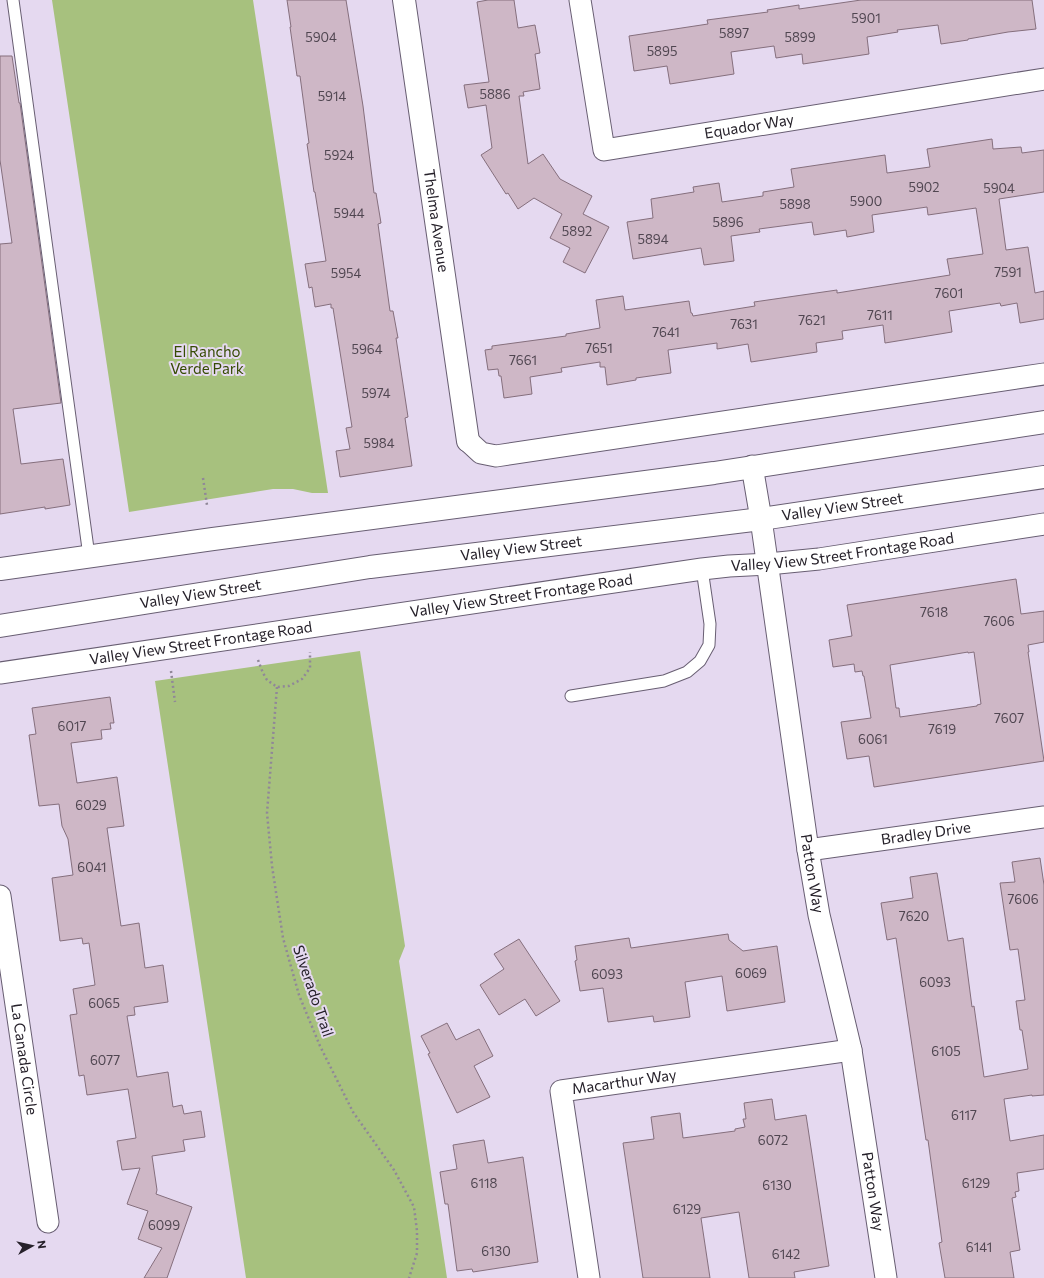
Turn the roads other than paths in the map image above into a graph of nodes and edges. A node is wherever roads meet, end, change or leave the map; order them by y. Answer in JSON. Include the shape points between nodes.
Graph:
{"nodes":[{"id":1,"x":13,"y":0,"type":"edge"},
{"id":2,"x":404,"y":0,"type":"edge"},
{"id":3,"x":580,"y":0,"type":"edge"},
{"id":4,"x":1044,"y":79,"type":"edge"},
{"id":5,"x":1044,"y":374,"type":"edge"},
{"id":6,"x":1044,"y":422,"type":"edge"},
{"id":7,"x":468,"y":441,"type":"joint"},
{"id":8,"x":752,"y":466,"type":"junction"},
{"id":9,"x":1044,"y":477,"type":"edge"},
{"id":10,"x":762,"y":519,"type":"junction"},
{"id":11,"x":1044,"y":524,"type":"edge"},
{"id":12,"x":89,"y":556,"type":"junction"},
{"id":13,"x":768,"y":564,"type":"junction"},
{"id":14,"x":0,"y":569,"type":"edge"},
{"id":15,"x":702,"y":569,"type":"junction"},
{"id":16,"x":0,"y":626,"type":"edge"},
{"id":17,"x":0,"y":674,"type":"edge"},
{"id":18,"x":571,"y":696,"type":"dead end"},
{"id":19,"x":1044,"y":817,"type":"edge"},
{"id":20,"x":808,"y":850,"type":"junction"},
{"id":21,"x":0,"y":896,"type":"edge"},
{"id":22,"x":851,"y":1050,"type":"junction"},
{"id":23,"x":48,"y":1222,"type":"dead end"},
{"id":24,"x":589,"y":1278,"type":"edge"},
{"id":25,"x":886,"y":1278,"type":"edge"}],
"edges":[{"from":1,"to":12,"type":"lane"},
{"from":2,"to":7,"type":"main road","name":"Thelma Avenue"},
{"from":3,"to":4,"type":"street","name":"Equador Way","via":[[604,150]]},
{"from":5,"to":7,"type":"street","via":[[496,456],[481,453]]},
{"from":6,"to":8,"type":"main road"},
{"from":8,"to":10,"type":"street","name":"Patton Way"},
{"from":8,"to":12,"type":"main road"},
{"from":9,"to":10,"type":"main road","name":"Valley View Street"},
{"from":10,"to":13,"type":"street","name":"Patton Way"},
{"from":10,"to":16,"type":"main road","name":"Valley View Street","via":[[370,567]]},
{"from":11,"to":13,"type":"street","name":"Valley View Street Frontage Road","via":[[819,559]]},
{"from":12,"to":14,"type":"main road"},
{"from":13,"to":15,"type":"street","name":"Valley View Street Frontage Road"},
{"from":13,"to":20,"type":"street","name":"Patton Way"},
{"from":15,"to":17,"type":"street","name":"Valley View Street Frontage Road"},
{"from":15,"to":18,"type":"lane","via":[[710,624],[709,645],[700,661],[687,672],[664,681]]},
{"from":19,"to":20,"type":"street","name":"Bradley Drive"},
{"from":20,"to":22,"type":"street","name":"Patton Way","via":[[819,915]]},
{"from":21,"to":23,"type":"street","name":"La Canada Circle"},
{"from":22,"to":24,"type":"street","name":"Macarthur Way","via":[[561,1091]]},
{"from":22,"to":25,"type":"street","name":"Patton Way"}]}
